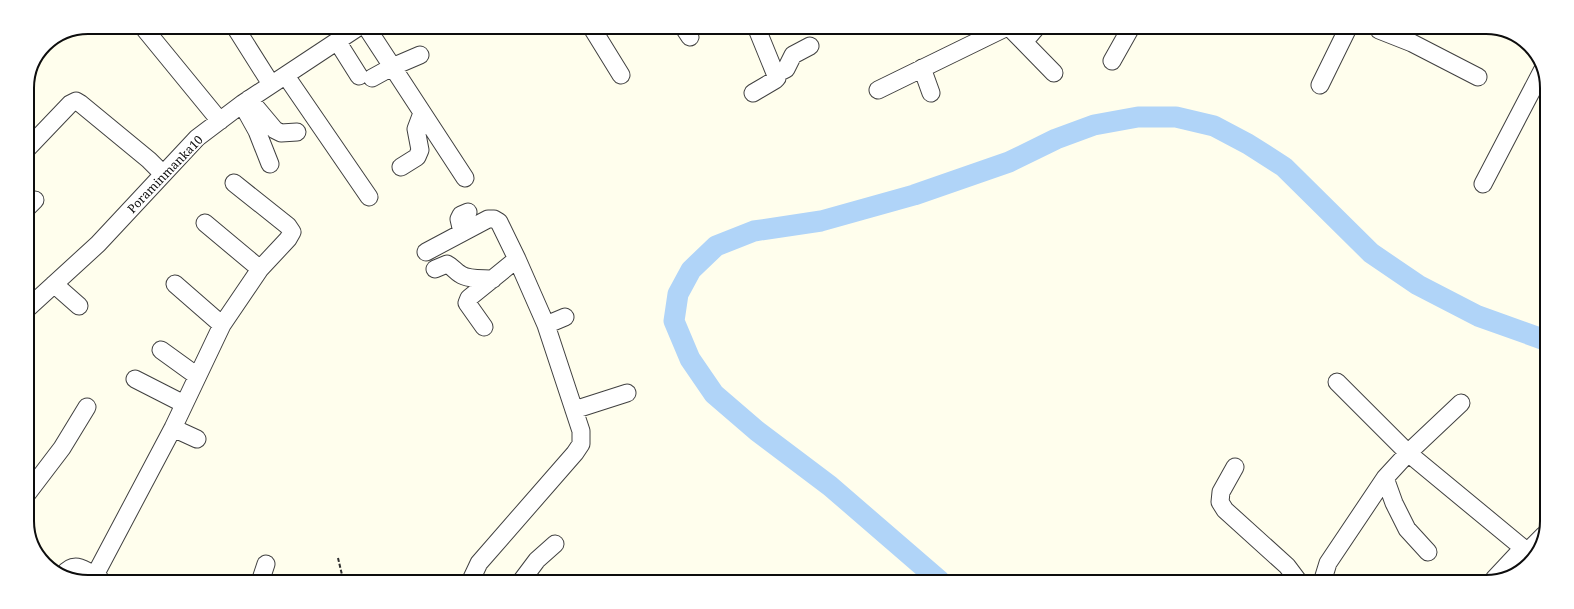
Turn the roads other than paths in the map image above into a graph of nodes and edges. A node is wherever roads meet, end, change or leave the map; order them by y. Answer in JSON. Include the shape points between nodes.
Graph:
{"nodes":[{"id":1,"x":149,"y":34,"type":"edge"},
{"id":2,"x":239,"y":34,"type":"edge"},
{"id":3,"x":347,"y":34,"type":"edge"},
{"id":4,"x":371,"y":34,"type":"edge"},
{"id":5,"x":596,"y":34,"type":"edge"},
{"id":6,"x":759,"y":34,"type":"edge"},
{"id":7,"x":993,"y":34,"type":"edge"},
{"id":8,"x":1127,"y":34,"type":"edge"},
{"id":9,"x":1345,"y":34,"type":"edge"},
{"id":10,"x":1402,"y":34,"type":"edge"},
{"id":11,"x":1030,"y":35,"type":"edge"},
{"id":12,"x":1414,"y":36,"type":"edge"},
{"id":13,"x":337,"y":41,"type":"junction"},
{"id":14,"x":810,"y":46,"type":"dead end"},
{"id":15,"x":420,"y":55,"type":"dead end"},
{"id":16,"x":1112,"y":61,"type":"dead end"},
{"id":17,"x":392,"y":67,"type":"junction"},
{"id":18,"x":922,"y":68,"type":"junction"},
{"id":19,"x":1054,"y":73,"type":"dead end"},
{"id":20,"x":776,"y":74,"type":"junction"},
{"id":21,"x":621,"y":75,"type":"dead end"},
{"id":22,"x":286,"y":76,"type":"junction"},
{"id":23,"x":1478,"y":77,"type":"dead end"},
{"id":24,"x":1539,"y":77,"type":"edge"},
{"id":25,"x":271,"y":84,"type":"junction"},
{"id":26,"x":1320,"y":86,"type":"dead end"},
{"id":27,"x":878,"y":90,"type":"dead end"},
{"id":28,"x":753,"y":93,"type":"dead end"},
{"id":29,"x":931,"y":93,"type":"dead end"},
{"id":30,"x":246,"y":101,"type":"junction"},
{"id":31,"x":422,"y":113,"type":"junction"},
{"id":32,"x":220,"y":121,"type":"junction"},
{"id":33,"x":297,"y":132,"type":"dead end"},
{"id":34,"x":34,"y":143,"type":"edge"},
{"id":35,"x":270,"y":164,"type":"dead end"},
{"id":36,"x":401,"y":167,"type":"dead end"},
{"id":37,"x":163,"y":174,"type":"junction"},
{"id":38,"x":465,"y":178,"type":"dead end"},
{"id":39,"x":234,"y":183,"type":"dead end"},
{"id":40,"x":1483,"y":184,"type":"dead end"},
{"id":41,"x":369,"y":197,"type":"dead end"},
{"id":42,"x":468,"y":212,"type":"dead end"},
{"id":43,"x":205,"y":223,"type":"dead end"},
{"id":44,"x":462,"y":232,"type":"junction"},
{"id":45,"x":426,"y":252,"type":"dead end"},
{"id":46,"x":517,"y":259,"type":"junction"},
{"id":47,"x":260,"y":269,"type":"junction"},
{"id":48,"x":435,"y":269,"type":"dead end"},
{"id":49,"x":493,"y":279,"type":"junction"},
{"id":50,"x":54,"y":284,"type":"junction"},
{"id":51,"x":175,"y":284,"type":"dead end"},
{"id":52,"x":34,"y":303,"type":"edge"},
{"id":53,"x":79,"y":306,"type":"dead end"},
{"id":54,"x":565,"y":317,"type":"dead end"},
{"id":55,"x":222,"y":325,"type":"junction"},
{"id":56,"x":546,"y":325,"type":"junction"},
{"id":57,"x":484,"y":327,"type":"dead end"},
{"id":58,"x":161,"y":350,"type":"dead end"},
{"id":59,"x":198,"y":376,"type":"junction"},
{"id":60,"x":135,"y":379,"type":"dead end"},
{"id":61,"x":1337,"y":382,"type":"dead end"},
{"id":62,"x":627,"y":393,"type":"dead end"},
{"id":63,"x":1461,"y":403,"type":"dead end"},
{"id":64,"x":184,"y":404,"type":"junction"},
{"id":65,"x":88,"y":407,"type":"dead end"},
{"id":66,"x":574,"y":410,"type":"junction"},
{"id":67,"x":173,"y":428,"type":"junction"},
{"id":68,"x":197,"y":439,"type":"dead end"},
{"id":69,"x":1408,"y":453,"type":"junction"},
{"id":70,"x":1235,"y":467,"type":"dead end"},
{"id":71,"x":1385,"y":478,"type":"junction"},
{"id":72,"x":34,"y":485,"type":"edge"},
{"id":73,"x":555,"y":544,"type":"dead end"},
{"id":74,"x":1428,"y":552,"type":"dead end"},
{"id":75,"x":1527,"y":552,"type":"edge"},
{"id":76,"x":66,"y":570,"type":"edge"},
{"id":77,"x":1504,"y":572,"type":"edge"},
{"id":78,"x":92,"y":575,"type":"edge"},
{"id":79,"x":98,"y":575,"type":"edge"},
{"id":80,"x":473,"y":575,"type":"edge"},
{"id":81,"x":526,"y":575,"type":"edge"},
{"id":82,"x":1293,"y":575,"type":"edge"},
{"id":83,"x":1324,"y":575,"type":"edge"}],
"edges":[{"from":1,"to":32,"type":"street"},
{"from":2,"to":25,"type":"street"},
{"from":3,"to":13,"type":"street","name":"Poraminmanka10"},
{"from":4,"to":17,"type":"street"},
{"from":5,"to":21,"type":"street"},
{"from":6,"to":20,"type":"street"},
{"from":7,"to":18,"type":"street"},
{"from":8,"to":16,"type":"street"},
{"from":9,"to":26,"type":"street"},
{"from":10,"to":12,"type":"street"},
{"from":11,"to":19,"type":"street"},
{"from":12,"to":23,"type":"street"},
{"from":13,"to":17,"type":"street","via":[[366,77]]},
{"from":13,"to":22,"type":"street","name":"Poraminmanka10"},
{"from":14,"to":20,"type":"street","via":[[793,55],[786,69]]},
{"from":15,"to":17,"type":"street"},
{"from":17,"to":31,"type":"street"},
{"from":18,"to":27,"type":"street"},
{"from":18,"to":29,"type":"street"},
{"from":20,"to":28,"type":"street","via":[[775,80]]},
{"from":22,"to":25,"type":"street","name":"Poraminmanka10"},
{"from":22,"to":41,"type":"street"},
{"from":24,"to":40,"type":"street"},
{"from":25,"to":30,"type":"street","name":"Poraminmanka10"},
{"from":30,"to":32,"type":"street","name":"Poraminmanka10"},
{"from":30,"to":33,"type":"street","via":[[275,130],[281,133]]},
{"from":30,"to":35,"type":"street"},
{"from":31,"to":36,"type":"street","via":[[416,129],[420,150],[417,156]]},
{"from":31,"to":38,"type":"street"},
{"from":32,"to":37,"type":"street","name":"Poraminmanka10","via":[[197,138]]},
{"from":34,"to":37,"type":"street","via":[[70,104],[76,101]]},
{"from":37,"to":50,"type":"street","name":"Poraminmanka10","via":[[98,244]]},
{"from":39,"to":47,"type":"street","via":[[288,226],[292,232]]},
{"from":42,"to":44,"type":"street","via":[[459,219]]},
{"from":43,"to":47,"type":"street"},
{"from":44,"to":45,"type":"street"},
{"from":44,"to":46,"type":"street","via":[[488,219],[494,219],[499,222]]},
{"from":46,"to":49,"type":"street"},
{"from":46,"to":56,"type":"street"},
{"from":47,"to":55,"type":"street"},
{"from":48,"to":49,"type":"street","via":[[447,264],[460,275]]},
{"from":49,"to":57,"type":"street","via":[[469,298],[467,303]]},
{"from":50,"to":52,"type":"street","name":"Poraminmanka10"},
{"from":50,"to":53,"type":"street"},
{"from":51,"to":55,"type":"street"},
{"from":54,"to":56,"type":"street"},
{"from":55,"to":59,"type":"street"},
{"from":56,"to":66,"type":"street"},
{"from":58,"to":59,"type":"street"},
{"from":59,"to":64,"type":"street"},
{"from":60,"to":64,"type":"street"},
{"from":61,"to":69,"type":"street"},
{"from":62,"to":66,"type":"street"},
{"from":63,"to":69,"type":"street"},
{"from":64,"to":67,"type":"street"},
{"from":65,"to":72,"type":"street","via":[[62,448]]},
{"from":66,"to":80,"type":"street","via":[[581,431],[581,444],[479,563]]},
{"from":67,"to":68,"type":"street"},
{"from":67,"to":79,"type":"street"},
{"from":69,"to":71,"type":"street"},
{"from":69,"to":75,"type":"street"},
{"from":70,"to":82,"type":"street","via":[[1221,492],[1220,502],[1225,510],[1287,566]]},
{"from":71,"to":74,"type":"street","via":[[1407,529]]},
{"from":71,"to":83,"type":"street","via":[[1328,563]]},
{"from":73,"to":81,"type":"street","via":[[537,560]]},
{"from":75,"to":77,"type":"street"},
{"from":76,"to":78,"type":"street","via":[[74,566]]}]}
